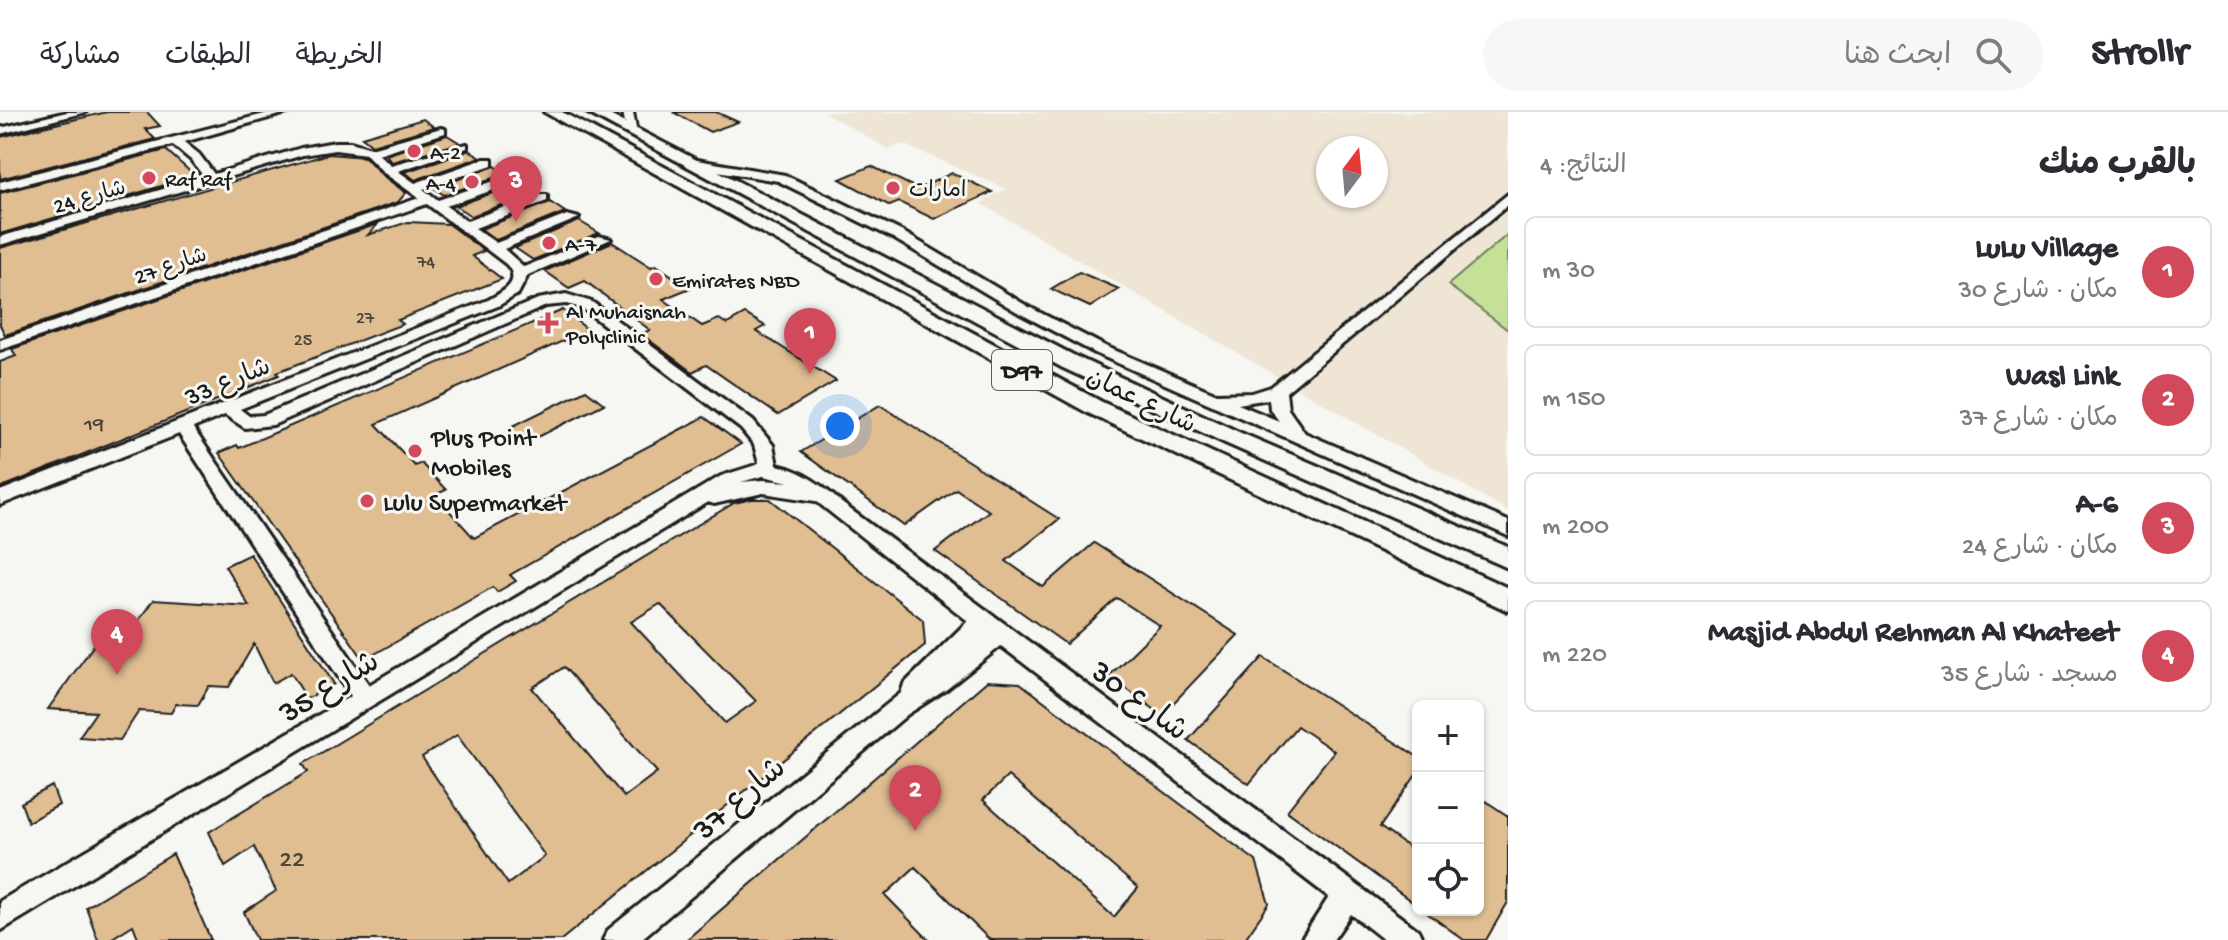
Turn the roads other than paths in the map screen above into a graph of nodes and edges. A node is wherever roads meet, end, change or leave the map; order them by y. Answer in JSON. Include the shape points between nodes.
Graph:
{"nodes":[{"id":1,"x":81,"y":112,"type":"edge"},
{"id":2,"x":276,"y":112,"type":"edge"},
{"id":3,"x":285,"y":112,"type":"edge"},
{"id":4,"x":551,"y":112,"type":"edge"},
{"id":5,"x":571,"y":112,"type":"edge"},
{"id":6,"x":593,"y":112,"type":"edge"},
{"id":7,"x":247,"y":121,"type":"junction"},
{"id":8,"x":631,"y":122,"type":"edge"},
{"id":9,"x":0,"y":131,"type":"edge"},
{"id":10,"x":441,"y":131,"type":"dead end"},
{"id":11,"x":180,"y":139,"type":"junction"},
{"id":12,"x":463,"y":146,"type":"dead end"},
{"id":13,"x":373,"y":156,"type":"junction"},
{"id":14,"x":488,"y":162,"type":"dead end"},
{"id":15,"x":691,"y":163,"type":"junction"},
{"id":16,"x":388,"y":170,"type":"junction"},
{"id":17,"x":217,"y":178,"type":"junction"},
{"id":18,"x":513,"y":179,"type":"dead end"},
{"id":19,"x":0,"y":186,"type":"edge"},
{"id":20,"x":412,"y":188,"type":"junction"},
{"id":21,"x":542,"y":198,"type":"dead end"},
{"id":22,"x":1508,"y":198,"type":"edge"},
{"id":23,"x":432,"y":203,"type":"junction"},
{"id":24,"x":572,"y":218,"type":"dead end"},
{"id":25,"x":464,"y":227,"type":"junction"},
{"id":26,"x":604,"y":239,"type":"dead end"},
{"id":27,"x":0,"y":241,"type":"edge"},
{"id":28,"x":844,"y":244,"type":"junction"},
{"id":29,"x":495,"y":251,"type":"junction"},
{"id":30,"x":521,"y":273,"type":"junction"},
{"id":31,"x":473,"y":309,"type":"junction"},
{"id":32,"x":0,"y":345,"type":"edge"},
{"id":33,"x":1277,"y":391,"type":"junction"},
{"id":34,"x":1205,"y":398,"type":"junction"},
{"id":35,"x":227,"y":408,"type":"junction"},
{"id":36,"x":182,"y":425,"type":"junction"},
{"id":37,"x":1302,"y":440,"type":"junction"},
{"id":38,"x":768,"y":470,"type":"junction"},
{"id":39,"x":0,"y":498,"type":"edge"},
{"id":40,"x":688,"y":507,"type":"junction"},
{"id":41,"x":836,"y":509,"type":"junction"},
{"id":42,"x":1508,"y":529,"type":"edge"},
{"id":43,"x":1508,"y":558,"type":"edge"},
{"id":44,"x":1508,"y":600,"type":"edge"},
{"id":45,"x":992,"y":627,"type":"junction"},
{"id":46,"x":366,"y":699,"type":"junction"},
{"id":47,"x":1347,"y":896,"type":"junction"},
{"id":48,"x":5,"y":908,"type":"edge"},
{"id":49,"x":618,"y":940,"type":"edge"},
{"id":50,"x":1316,"y":940,"type":"edge"},
{"id":51,"x":1408,"y":940,"type":"edge"}],
"edges":[{"from":1,"to":9,"type":"street"},
{"from":2,"to":7,"type":"street"},
{"from":3,"to":7,"type":"street"},
{"from":4,"to":44,"type":"main road","name":"شارع عمان","number":"D97","via":[[1094,407]]},
{"from":5,"to":28,"type":"main road","via":[[731,197]]},
{"from":6,"to":8,"type":"main road","name":"شارع عمان","number":"D97"},
{"from":7,"to":11,"type":"street"},
{"from":8,"to":15,"type":"main road","name":"شارع عمان","number":"D97"},
{"from":10,"to":13,"type":"street"},
{"from":11,"to":17,"type":"street"},
{"from":11,"to":19,"type":"street"},
{"from":12,"to":16,"type":"street"},
{"from":13,"to":16,"type":"street","name":"شارع 24"},
{"from":13,"to":17,"type":"street","name":"شارع 24","via":[[331,151]]},
{"from":14,"to":20,"type":"street"},
{"from":15,"to":28,"type":"main road","name":"شارع عمان","number":"D97"},
{"from":15,"to":34,"type":"street","via":[[781,178],[898,235],[1060,330]]},
{"from":16,"to":20,"type":"street","name":"شارع 24"},
{"from":17,"to":27,"type":"street","name":"شارع 24"},
{"from":18,"to":23,"type":"street","name":"شارع 27"},
{"from":20,"to":23,"type":"street","name":"شارع 24"},
{"from":21,"to":25,"type":"street"},
{"from":22,"to":33,"type":"street"},
{"from":23,"to":25,"type":"street","name":"شارع 24"},
{"from":23,"to":32,"type":"street","name":"شارع 27"},
{"from":24,"to":29,"type":"street"},
{"from":25,"to":29,"type":"street","name":"شارع 24"},
{"from":26,"to":30,"type":"street"},
{"from":28,"to":43,"type":"main road","name":"شارع عمان","number":"D97","via":[[1071,363]]},
{"from":29,"to":30,"type":"street"},
{"from":29,"to":31,"type":"street","name":"شارع 33","via":[[507,268],[504,284]]},
{"from":30,"to":31,"type":"street","name":"شارع 33","via":[[519,287],[508,296]]},
{"from":31,"to":35,"type":"street","name":"شارع 33"},
{"from":33,"to":34,"type":"street","via":[[1253,398]]},
{"from":33,"to":37,"type":"street","via":[[1284,420]]},
{"from":34,"to":37,"type":"street"},
{"from":35,"to":36,"type":"street","name":"شارع 33"},
{"from":35,"to":38,"type":"street","via":[[245,422],[267,421],[543,302],[566,299],[587,305],[747,425],[763,441]]},
{"from":36,"to":39,"type":"street","name":"شارع 33"},
{"from":36,"to":46,"type":"street"},
{"from":37,"to":42,"type":"street"},
{"from":38,"to":40,"type":"street","name":"شارع 30","via":[[727,478]]},
{"from":38,"to":41,"type":"street","name":"شارع 30","via":[[807,481]]},
{"from":40,"to":41,"type":"street","name":"شارع 30","via":[[738,489],[774,486]]},
{"from":40,"to":46,"type":"street","name":"شارع 35"},
{"from":41,"to":45,"type":"street","name":"شارع 30"},
{"from":45,"to":47,"type":"street","name":"شارع 30"},
{"from":45,"to":49,"type":"street","name":"شارع 37","via":[[939,682],[900,707]]},
{"from":46,"to":48,"type":"street","name":"شارع 35"},
{"from":47,"to":50,"type":"street"},
{"from":47,"to":51,"type":"street","name":"شارع 30"}]}
